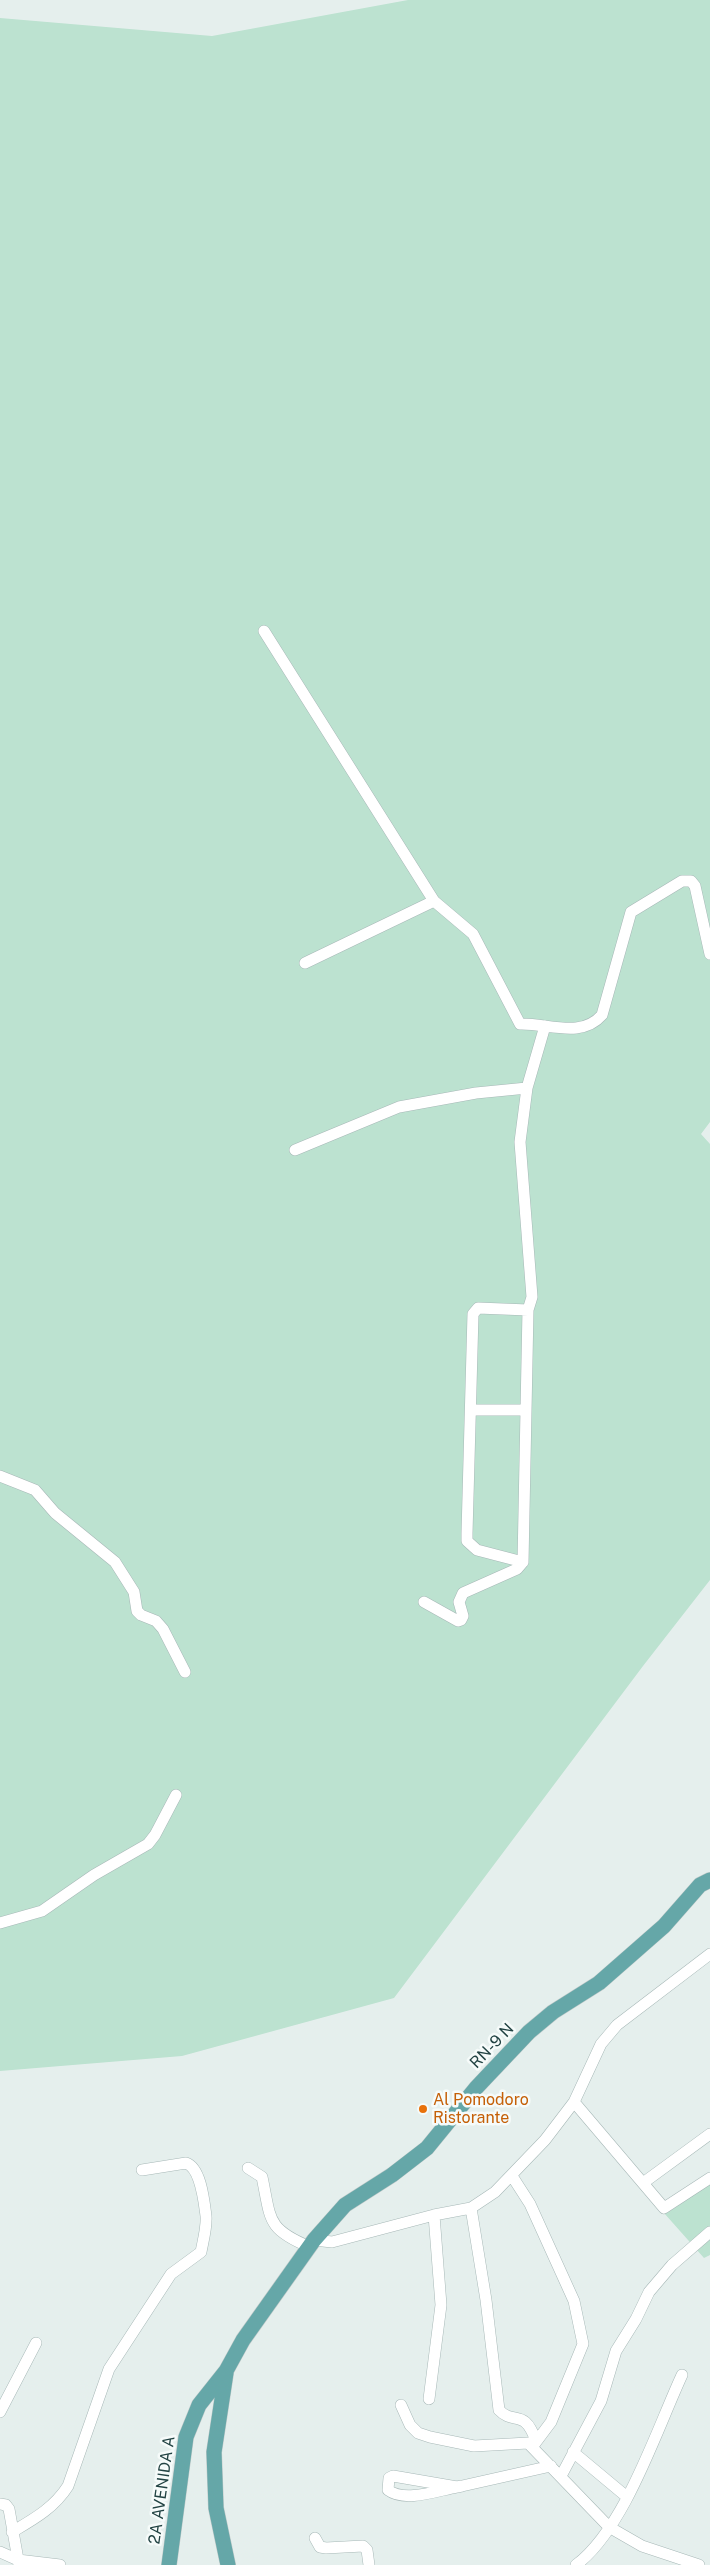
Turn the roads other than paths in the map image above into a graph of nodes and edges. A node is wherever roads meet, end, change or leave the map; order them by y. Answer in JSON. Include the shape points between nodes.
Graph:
{"nodes":[{"id":1,"x":264,"y":631,"type":"dead end"},
{"id":2,"x":434,"y":901,"type":"junction"},
{"id":3,"x":710,"y":954,"type":"edge"},
{"id":4,"x":305,"y":963,"type":"dead end"},
{"id":5,"x":545,"y":1026,"type":"junction"},
{"id":6,"x":527,"y":1088,"type":"junction"},
{"id":7,"x":295,"y":1150,"type":"dead end"},
{"id":8,"x":528,"y":1310,"type":"junction"},
{"id":9,"x":470,"y":1410,"type":"junction"},
{"id":10,"x":525,"y":1410,"type":"junction"},
{"id":11,"x":0,"y":1476,"type":"edge"},
{"id":12,"x":523,"y":1562,"type":"junction"},
{"id":13,"x":424,"y":1602,"type":"dead end"},
{"id":14,"x":185,"y":1672,"type":"dead end"},
{"id":15,"x":176,"y":1795,"type":"dead end"},
{"id":16,"x":710,"y":1880,"type":"edge"},
{"id":17,"x":0,"y":1923,"type":"edge"},
{"id":18,"x":710,"y":1954,"type":"edge"},
{"id":19,"x":574,"y":2102,"type":"junction"},
{"id":20,"x":710,"y":2134,"type":"edge"},
{"id":21,"x":248,"y":2168,"type":"dead end"},
{"id":22,"x":142,"y":2170,"type":"dead end"},
{"id":23,"x":512,"y":2176,"type":"junction"},
{"id":24,"x":710,"y":2178,"type":"edge"},
{"id":25,"x":643,"y":2183,"type":"junction"},
{"id":26,"x":471,"y":2208,"type":"junction"},
{"id":27,"x":434,"y":2215,"type":"junction"},
{"id":28,"x":710,"y":2232,"type":"edge"},
{"id":29,"x":312,"y":2243,"type":"junction"},
{"id":30,"x":36,"y":2343,"type":"dead end"},
{"id":31,"x":226,"y":2372,"type":"junction"},
{"id":32,"x":682,"y":2375,"type":"dead end"},
{"id":33,"x":428,"y":2399,"type":"dead end"},
{"id":34,"x":401,"y":2405,"type":"dead end"},
{"id":35,"x":0,"y":2412,"type":"edge"},
{"id":36,"x":534,"y":2443,"type":"junction"},
{"id":37,"x":573,"y":2452,"type":"junction"},
{"id":38,"x":551,"y":2466,"type":"junction"},
{"id":39,"x":561,"y":2476,"type":"junction"},
{"id":40,"x":457,"y":2487,"type":"junction"},
{"id":41,"x":627,"y":2496,"type":"junction"},
{"id":42,"x":0,"y":2504,"type":"edge"},
{"id":43,"x":609,"y":2527,"type":"junction"},
{"id":44,"x":12,"y":2532,"type":"junction"},
{"id":45,"x":315,"y":2538,"type":"dead end"},
{"id":46,"x":0,"y":2552,"type":"edge"},
{"id":47,"x":19,"y":2563,"type":"edge"},
{"id":48,"x":60,"y":2565,"type":"edge"},
{"id":49,"x":169,"y":2565,"type":"edge"},
{"id":50,"x":228,"y":2565,"type":"edge"},
{"id":51,"x":369,"y":2565,"type":"edge"},
{"id":52,"x":576,"y":2565,"type":"edge"},
{"id":53,"x":699,"y":2565,"type":"edge"}],
"edges":[{"from":1,"to":2,"type":"street"},
{"from":2,"to":4,"type":"street"},
{"from":2,"to":5,"type":"street","via":[[472,934],[520,1024]]},
{"from":3,"to":5,"type":"street","via":[[695,886],[691,881],[682,881],[631,912],[602,1015],[594,1025],[580,1029]]},
{"from":5,"to":6,"type":"street"},
{"from":6,"to":7,"type":"street","via":[[476,1093],[400,1107]]},
{"from":6,"to":8,"type":"street","via":[[520,1142],[532,1297]]},
{"from":8,"to":9,"type":"street","via":[[474,1310]]},
{"from":8,"to":10,"type":"street"},
{"from":9,"to":10,"type":"street"},
{"from":9,"to":12,"type":"street","via":[[467,1541],[477,1550]]},
{"from":10,"to":12,"type":"street"},
{"from":11,"to":14,"type":"street","via":[[35,1490],[55,1513],[115,1562],[134,1592],[137,1610],[163,1629]]},
{"from":12,"to":13,"type":"street","via":[[517,1569],[463,1594],[459,1602],[461,1620]]},
{"from":15,"to":17,"type":"street","via":[[148,1844],[94,1875],[42,1911]]},
{"from":16,"to":29,"type":"main road","name":"RN-9 N","via":[[700,1885],[664,1926],[599,1983],[553,2012],[529,2032],[476,2088],[427,2148],[345,2205]]},
{"from":18,"to":19,"type":"street","via":[[617,2025],[602,2044]]},
{"from":19,"to":23,"type":"street"},
{"from":19,"to":25,"type":"street"},
{"from":20,"to":25,"type":"street"},
{"from":21,"to":29,"type":"street","via":[[262,2177],[267,2206],[279,2232]]},
{"from":22,"to":44,"type":"street","via":[[191,2165],[196,2172],[206,2218],[201,2252],[171,2274],[109,2369],[68,2486],[59,2500]]},
{"from":23,"to":26,"type":"street"},
{"from":23,"to":36,"type":"street","via":[[530,2204],[574,2300],[583,2344],[551,2422]]},
{"from":24,"to":25,"type":"street","via":[[665,2209]]},
{"from":26,"to":27,"type":"street"},
{"from":26,"to":36,"type":"street","via":[[499,2410],[503,2415],[524,2419],[531,2429]]},
{"from":27,"to":29,"type":"street","via":[[332,2242]]},
{"from":27,"to":33,"type":"street","via":[[441,2305]]},
{"from":28,"to":37,"type":"street","via":[[672,2265],[649,2292],[616,2351],[601,2401]]},
{"from":29,"to":31,"type":"main road","name":"RN-9 N","via":[[243,2340]]},
{"from":30,"to":35,"type":"street"},
{"from":31,"to":49,"type":"main road","name":"2A AVENIDA A","via":[[199,2405],[186,2437]]},
{"from":31,"to":50,"type":"main road","via":[[214,2452],[216,2508]]},
{"from":32,"to":41,"type":"street"},
{"from":34,"to":36,"type":"street","via":[[410,2425],[418,2433],[430,2437],[474,2446]]},
{"from":36,"to":38,"type":"street"},
{"from":37,"to":39,"type":"street"},
{"from":37,"to":41,"type":"street"},
{"from":38,"to":39,"type":"street"},
{"from":38,"to":40,"type":"street"},
{"from":39,"to":43,"type":"street"},
{"from":40,"to":40,"type":"street","via":[[393,2476],[389,2478],[388,2490],[408,2496]]},
{"from":41,"to":43,"type":"street"},
{"from":42,"to":44,"type":"street","via":[[9,2509]]},
{"from":43,"to":52,"type":"street"},
{"from":43,"to":53,"type":"street","via":[[642,2546]]},
{"from":44,"to":47,"type":"street"},
{"from":45,"to":51,"type":"street","via":[[320,2547],[326,2548],[363,2546],[367,2550]]},
{"from":46,"to":47,"type":"street"},
{"from":47,"to":48,"type":"street"}]}
